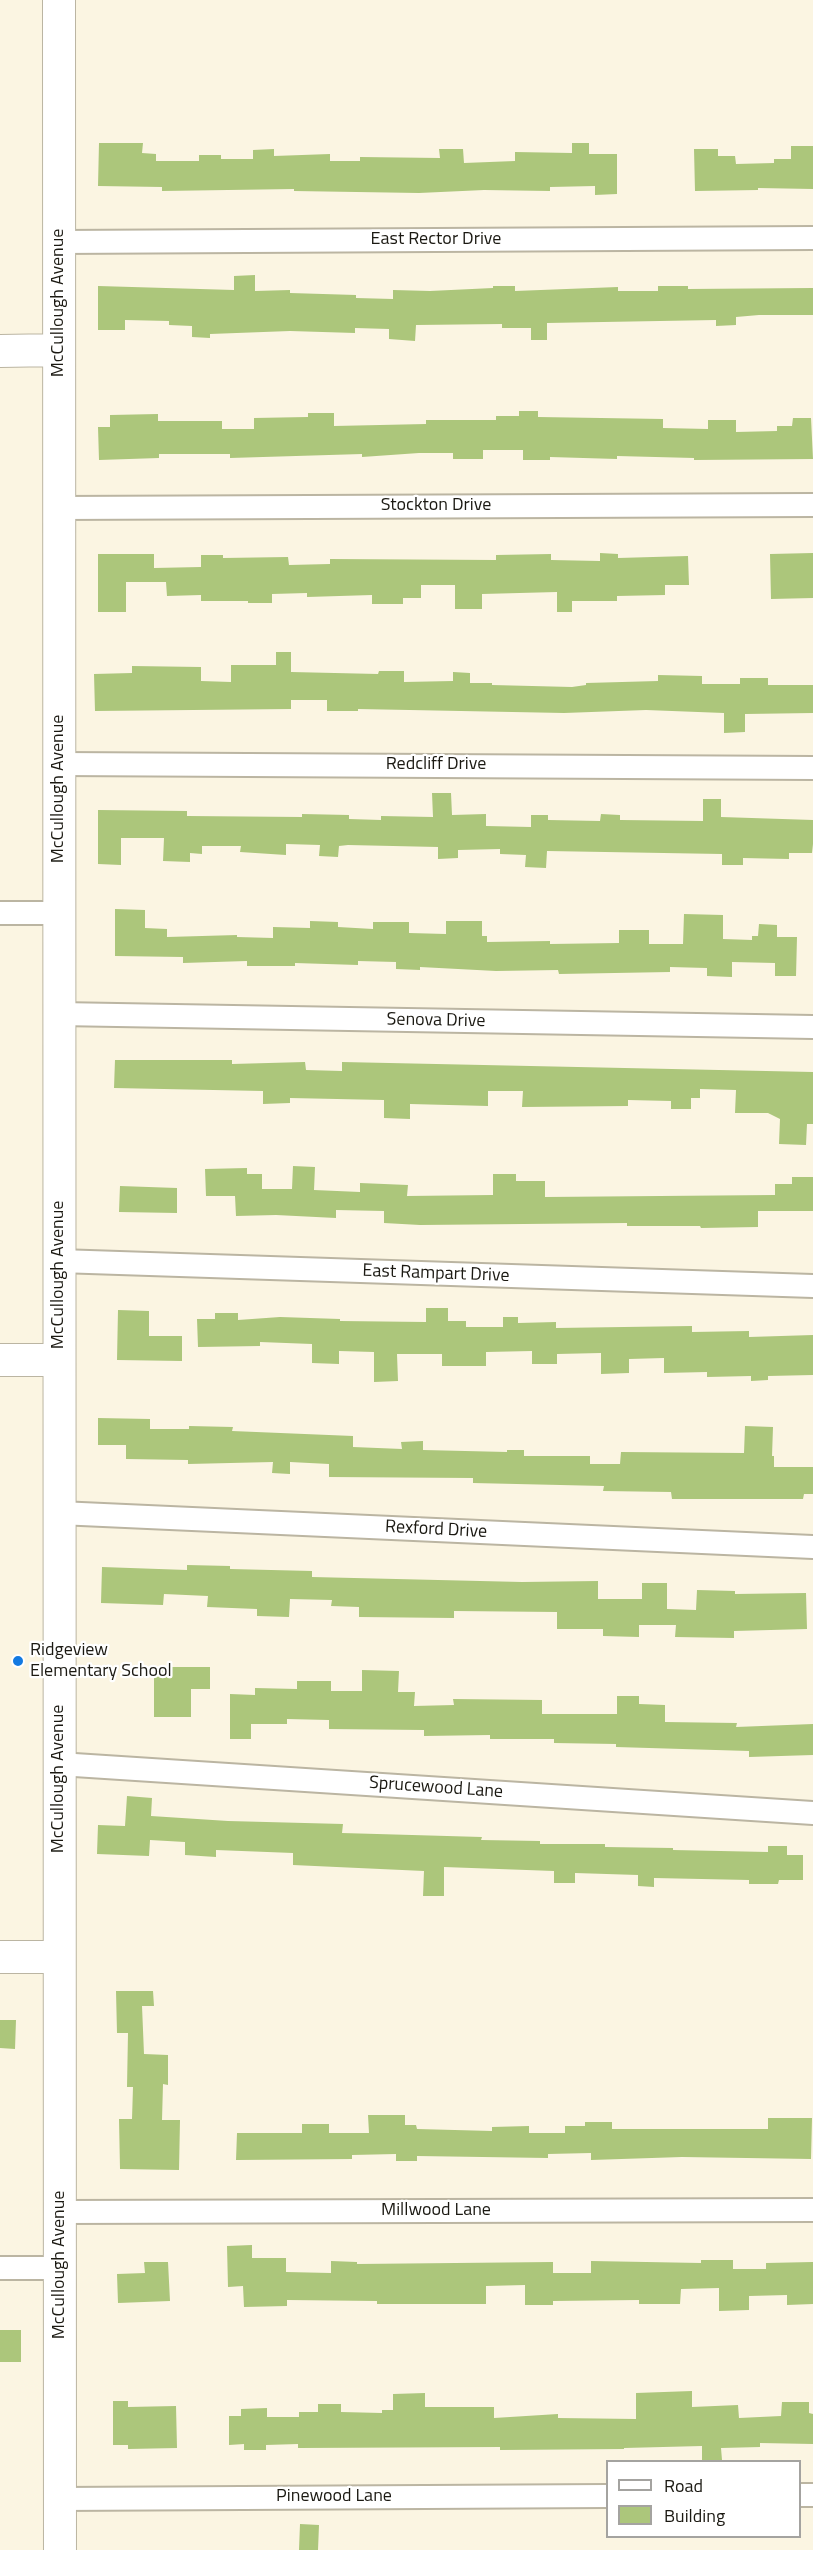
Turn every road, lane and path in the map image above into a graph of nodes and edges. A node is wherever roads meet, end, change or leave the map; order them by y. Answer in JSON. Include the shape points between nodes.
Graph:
{"nodes":[{"id":1,"x":59,"y":0,"type":"edge"},
{"id":2,"x":813,"y":238,"type":"edge"},
{"id":3,"x":58,"y":242,"type":"junction"},
{"id":4,"x":58,"y":350,"type":"junction"},
{"id":5,"x":0,"y":351,"type":"edge"},
{"id":6,"x":813,"y":505,"type":"edge"},
{"id":7,"x":58,"y":508,"type":"junction"},
{"id":8,"x":59,"y":764,"type":"junction"},
{"id":9,"x":813,"y":768,"type":"edge"},
{"id":10,"x":59,"y":912,"type":"junction"},
{"id":11,"x":0,"y":913,"type":"edge"},
{"id":12,"x":59,"y":1014,"type":"junction"},
{"id":13,"x":813,"y":1027,"type":"edge"},
{"id":14,"x":59,"y":1261,"type":"junction"},
{"id":15,"x":813,"y":1286,"type":"edge"},
{"id":16,"x":0,"y":1360,"type":"edge"},
{"id":17,"x":59,"y":1360,"type":"junction"},
{"id":18,"x":59,"y":1513,"type":"junction"},
{"id":19,"x":813,"y":1547,"type":"edge"},
{"id":20,"x":59,"y":1764,"type":"junction"},
{"id":21,"x":813,"y":1813,"type":"edge"},
{"id":22,"x":0,"y":1957,"type":"edge"},
{"id":23,"x":59,"y":1957,"type":"junction"},
{"id":24,"x":813,"y":2210,"type":"edge"},
{"id":25,"x":60,"y":2212,"type":"junction"},
{"id":26,"x":0,"y":2268,"type":"edge"},
{"id":27,"x":60,"y":2268,"type":"junction"},
{"id":28,"x":606,"y":2496,"type":"edge"},
{"id":29,"x":60,"y":2499,"type":"junction"},
{"id":30,"x":60,"y":2550,"type":"edge"}],
"edges":[{"from":1,"to":3,"type":"main road","name":"McCullough Avenue"},
{"from":2,"to":3,"type":"street","name":"East Rector Drive"},
{"from":3,"to":4,"type":"main road","name":"McCullough Avenue"},
{"from":4,"to":5,"type":"main road"},
{"from":4,"to":7,"type":"main road","name":"McCullough Avenue"},
{"from":6,"to":7,"type":"street","name":"Stockton Drive"},
{"from":7,"to":8,"type":"main road","name":"McCullough Avenue"},
{"from":8,"to":9,"type":"street","name":"Redcliff Drive"},
{"from":8,"to":10,"type":"main road","name":"McCullough Avenue"},
{"from":10,"to":11,"type":"street"},
{"from":10,"to":12,"type":"main road","name":"McCullough Avenue"},
{"from":12,"to":13,"type":"street","name":"Senova Drive"},
{"from":12,"to":14,"type":"main road","name":"McCullough Avenue"},
{"from":14,"to":15,"type":"street","name":"East Rampart Drive"},
{"from":14,"to":17,"type":"main road","name":"McCullough Avenue"},
{"from":16,"to":17,"type":"main road"},
{"from":17,"to":18,"type":"main road","name":"McCullough Avenue"},
{"from":18,"to":19,"type":"street","name":"Rexford Drive"},
{"from":18,"to":20,"type":"main road","name":"McCullough Avenue"},
{"from":20,"to":21,"type":"street","name":"Sprucewood Lane"},
{"from":20,"to":23,"type":"main road","name":"McCullough Avenue"},
{"from":22,"to":23,"type":"main road"},
{"from":23,"to":25,"type":"main road","name":"McCullough Avenue"},
{"from":24,"to":25,"type":"street","name":"Millwood Lane"},
{"from":25,"to":27,"type":"main road","name":"McCullough Avenue"},
{"from":26,"to":27,"type":"street"},
{"from":27,"to":29,"type":"main road","name":"McCullough Avenue"},
{"from":28,"to":29,"type":"street","name":"Pinewood Lane"},
{"from":29,"to":30,"type":"main road","name":"McCullough Avenue"}]}
